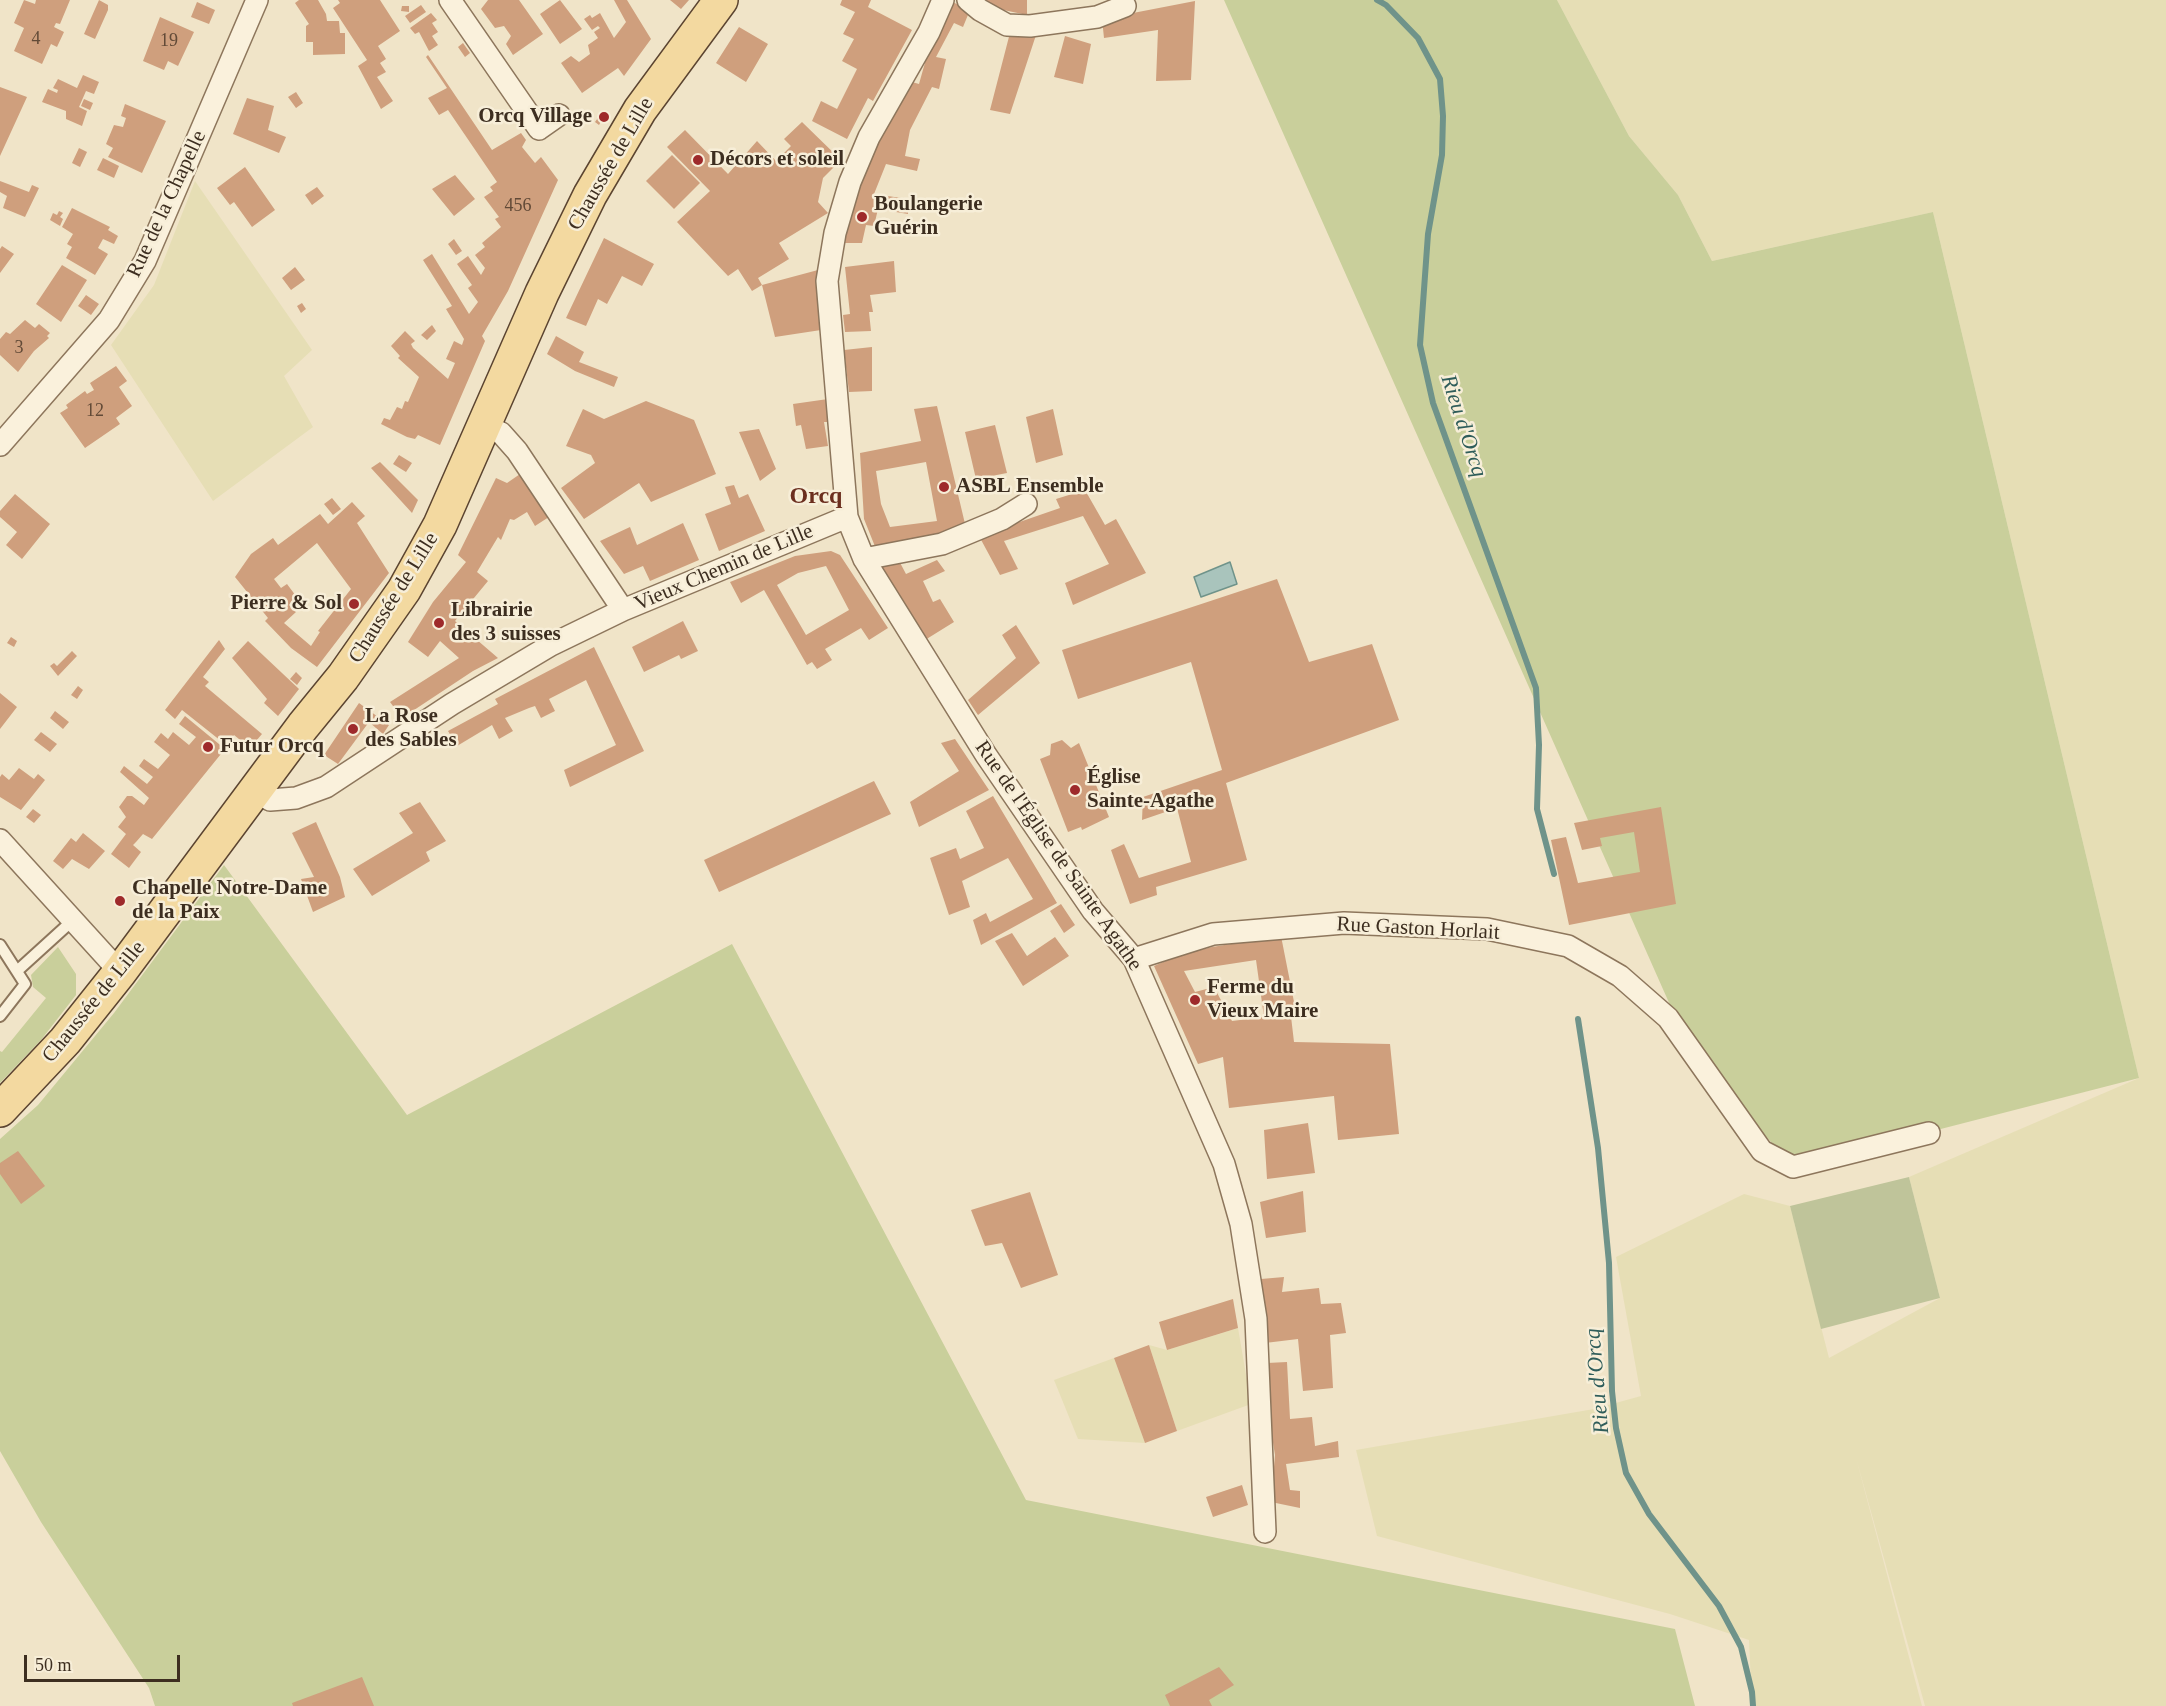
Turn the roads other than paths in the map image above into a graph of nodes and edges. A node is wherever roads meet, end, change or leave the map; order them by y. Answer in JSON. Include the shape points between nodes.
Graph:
{"nodes":[{"id":1,"x":257,"y":0,"type":"edge"},
{"id":2,"x":450,"y":0,"type":"edge"},
{"id":3,"x":721,"y":0,"type":"edge"},
{"id":4,"x":943,"y":0,"type":"edge"},
{"id":5,"x":968,"y":0,"type":"edge"},
{"id":6,"x":1125,"y":6,"type":"dead end"},
{"id":7,"x":559,"y":115,"type":"dead end"},
{"id":8,"x":485,"y":425,"type":"junction"},
{"id":9,"x":0,"y":445,"type":"edge"},
{"id":10,"x":1026,"y":504,"type":"dead end"},
{"id":11,"x":847,"y":518,"type":"junction"},
{"id":12,"x":864,"y":560,"type":"junction"},
{"id":13,"x":623,"y":610,"type":"junction"},
{"id":14,"x":255,"y":791,"type":"junction"},
{"id":15,"x":0,"y":840,"type":"edge"},
{"id":16,"x":72,"y":921,"type":"junction"},
{"id":17,"x":0,"y":945,"type":"edge"},
{"id":18,"x":1134,"y":959,"type":"junction"},
{"id":19,"x":17,"y":971,"type":"junction"},
{"id":20,"x":120,"y":972,"type":"junction"},
{"id":21,"x":0,"y":1016,"type":"edge"},
{"id":22,"x":0,"y":1110,"type":"edge"},
{"id":23,"x":1929,"y":1134,"type":"dead end"},
{"id":24,"x":1265,"y":1532,"type":"dead end"}],
"edges":[{"from":1,"to":9,"type":"street","name":"Rue de la Chapelle","via":[[145,261],[109,320]]},
{"from":2,"to":7,"type":"street","via":[[539,129]]},
{"from":3,"to":8,"type":"main road","name":"Chaussée de Lille","via":[[640,110],[595,186],[542,293]]},
{"from":4,"to":11,"type":"street","via":[[869,137],[835,233],[827,281]]},
{"from":5,"to":6,"type":"street","via":[[1007,24],[1030,26],[1097,17]]},
{"from":8,"to":13,"type":"street","name":"Vieux Chemin de Lille","via":[[501,433],[517,451]]},
{"from":8,"to":14,"type":"main road","name":"Chaussée de Lille","via":[[440,525],[404,590]]},
{"from":10,"to":12,"type":"street","via":[[1002,519],[942,544]]},
{"from":11,"to":12,"type":"street","name":"Rue de l'Église de Sainte Agathe"},
{"from":11,"to":13,"type":"street","name":"Vieux Chemin de Lille"},
{"from":12,"to":18,"type":"street","name":"Rue de l'Église de Sainte Agathe","via":[[986,754],[1093,911]]},
{"from":13,"to":14,"type":"street","name":"Vieux Chemin de Lille","via":[[551,645],[452,704],[326,787],[296,798],[270,800]]},
{"from":14,"to":20,"type":"main road","name":"Chaussée de Lille"},
{"from":15,"to":16,"type":"street"},
{"from":16,"to":19,"type":"lane"},
{"from":16,"to":20,"type":"street"},
{"from":17,"to":19,"type":"lane"},
{"from":18,"to":23,"type":"street","name":"Rue Gaston Horlait","via":[[1213,934],[1344,923],[1487,929],[1568,946],[1620,976],[1668,1018],[1762,1151],[1793,1167]]},
{"from":18,"to":24,"type":"street","name":"Rue de l'Église de Sainte Agathe","via":[[1224,1164],[1241,1224],[1256,1318]]},
{"from":19,"to":21,"type":"lane","via":[[25,984]]},
{"from":20,"to":22,"type":"main road","name":"Chaussée de Lille","via":[[65,1041]]}]}
